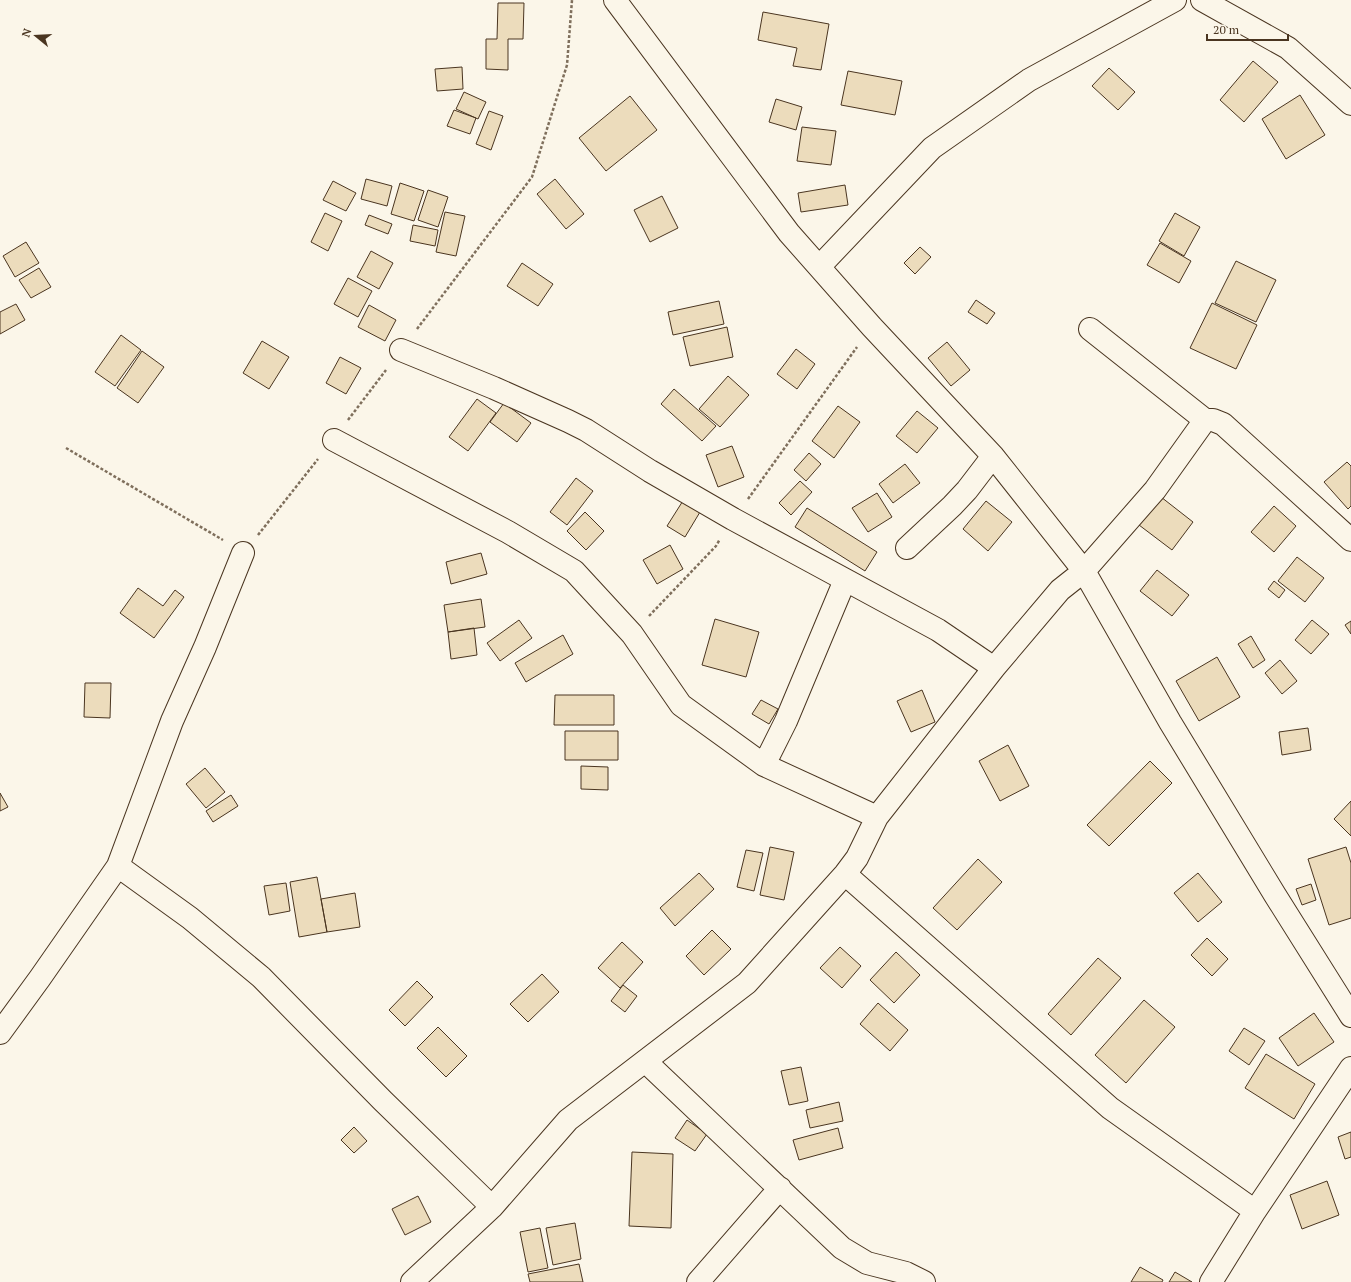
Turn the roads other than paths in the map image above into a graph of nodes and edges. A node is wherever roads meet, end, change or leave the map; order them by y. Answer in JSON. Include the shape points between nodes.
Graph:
{"nodes":[{"id":1,"x":615,"y":0,"type":"edge"},
{"id":2,"x":1175,"y":0,"type":"edge"},
{"id":3,"x":1202,"y":0,"type":"edge"},
{"id":4,"x":1351,"y":104,"type":"edge"},
{"id":5,"x":819,"y":267,"type":"junction"},
{"id":6,"x":1090,"y":329,"type":"dead end"},
{"id":7,"x":401,"y":350,"type":"road end"},
{"id":8,"x":1205,"y":420,"type":"junction"},
{"id":9,"x":334,"y":440,"type":"road end"},
{"id":10,"x":993,"y":456,"type":"junction"},
{"id":11,"x":1351,"y":540,"type":"edge"},
{"id":12,"x":907,"y":548,"type":"dead end"},
{"id":13,"x":243,"y":553,"type":"road end"},
{"id":14,"x":1084,"y":571,"type":"junction"},
{"id":15,"x":845,"y":580,"type":"junction"},
{"id":16,"x":994,"y":668,"type":"junction"},
{"id":17,"x":764,"y":765,"type":"junction"},
{"id":18,"x":876,"y":817,"type":"junction"},
{"id":19,"x":118,"y":866,"type":"junction"},
{"id":20,"x":845,"y":874,"type":"junction"},
{"id":21,"x":1351,"y":1016,"type":"edge"},
{"id":22,"x":0,"y":1033,"type":"edge"},
{"id":23,"x":645,"y":1061,"type":"junction"},
{"id":24,"x":1351,"y":1068,"type":"edge"},
{"id":25,"x":780,"y":1188,"type":"junction"},
{"id":26,"x":492,"y":1207,"type":"junction"},
{"id":27,"x":1255,"y":1210,"type":"junction"},
{"id":28,"x":412,"y":1282,"type":"edge"},
{"id":29,"x":698,"y":1282,"type":"edge"},
{"id":30,"x":924,"y":1282,"type":"edge"},
{"id":31,"x":1211,"y":1282,"type":"edge"}],
"edges":[{"from":1,"to":5,"type":"street","via":[[789,233]]},
{"from":2,"to":5,"type":"street","via":[[1029,80],[932,148]]},
{"from":3,"to":4,"type":"street","via":[[1288,48]]},
{"from":5,"to":10,"type":"street"},
{"from":6,"to":8,"type":"street"},
{"from":7,"to":15,"type":"street","via":[[568,420],[733,519]]},
{"from":8,"to":11,"type":"street","via":[[1223,424]]},
{"from":8,"to":14,"type":"street","via":[[1155,490]]},
{"from":9,"to":17,"type":"street","via":[[508,532],[574,571],[632,634],[681,705]]},
{"from":10,"to":12,"type":"street","via":[[967,490]]},
{"from":10,"to":14,"type":"street"},
{"from":13,"to":19,"type":"street","via":[[172,721]]},
{"from":14,"to":16,"type":"street","via":[[1060,590]]},
{"from":14,"to":21,"type":"street","via":[[1170,722]]},
{"from":15,"to":16,"type":"street","via":[[938,630]]},
{"from":15,"to":17,"type":"street","via":[[786,721]]},
{"from":16,"to":18,"type":"street"},
{"from":17,"to":18,"type":"street"},
{"from":18,"to":20,"type":"street","via":[[857,858]]},
{"from":19,"to":22,"type":"street"},
{"from":19,"to":26,"type":"street","via":[[190,918],[261,977]]},
{"from":20,"to":23,"type":"street","via":[[748,983]]},
{"from":20,"to":27,"type":"street","via":[[1110,1108]]},
{"from":23,"to":25,"type":"street"},
{"from":23,"to":26,"type":"street","via":[[568,1120]]},
{"from":24,"to":27,"type":"street"},
{"from":25,"to":29,"type":"street"},
{"from":25,"to":30,"type":"street","via":[[842,1248],[868,1263],[906,1273]]},
{"from":26,"to":28,"type":"street"},
{"from":27,"to":31,"type":"street"}]}
